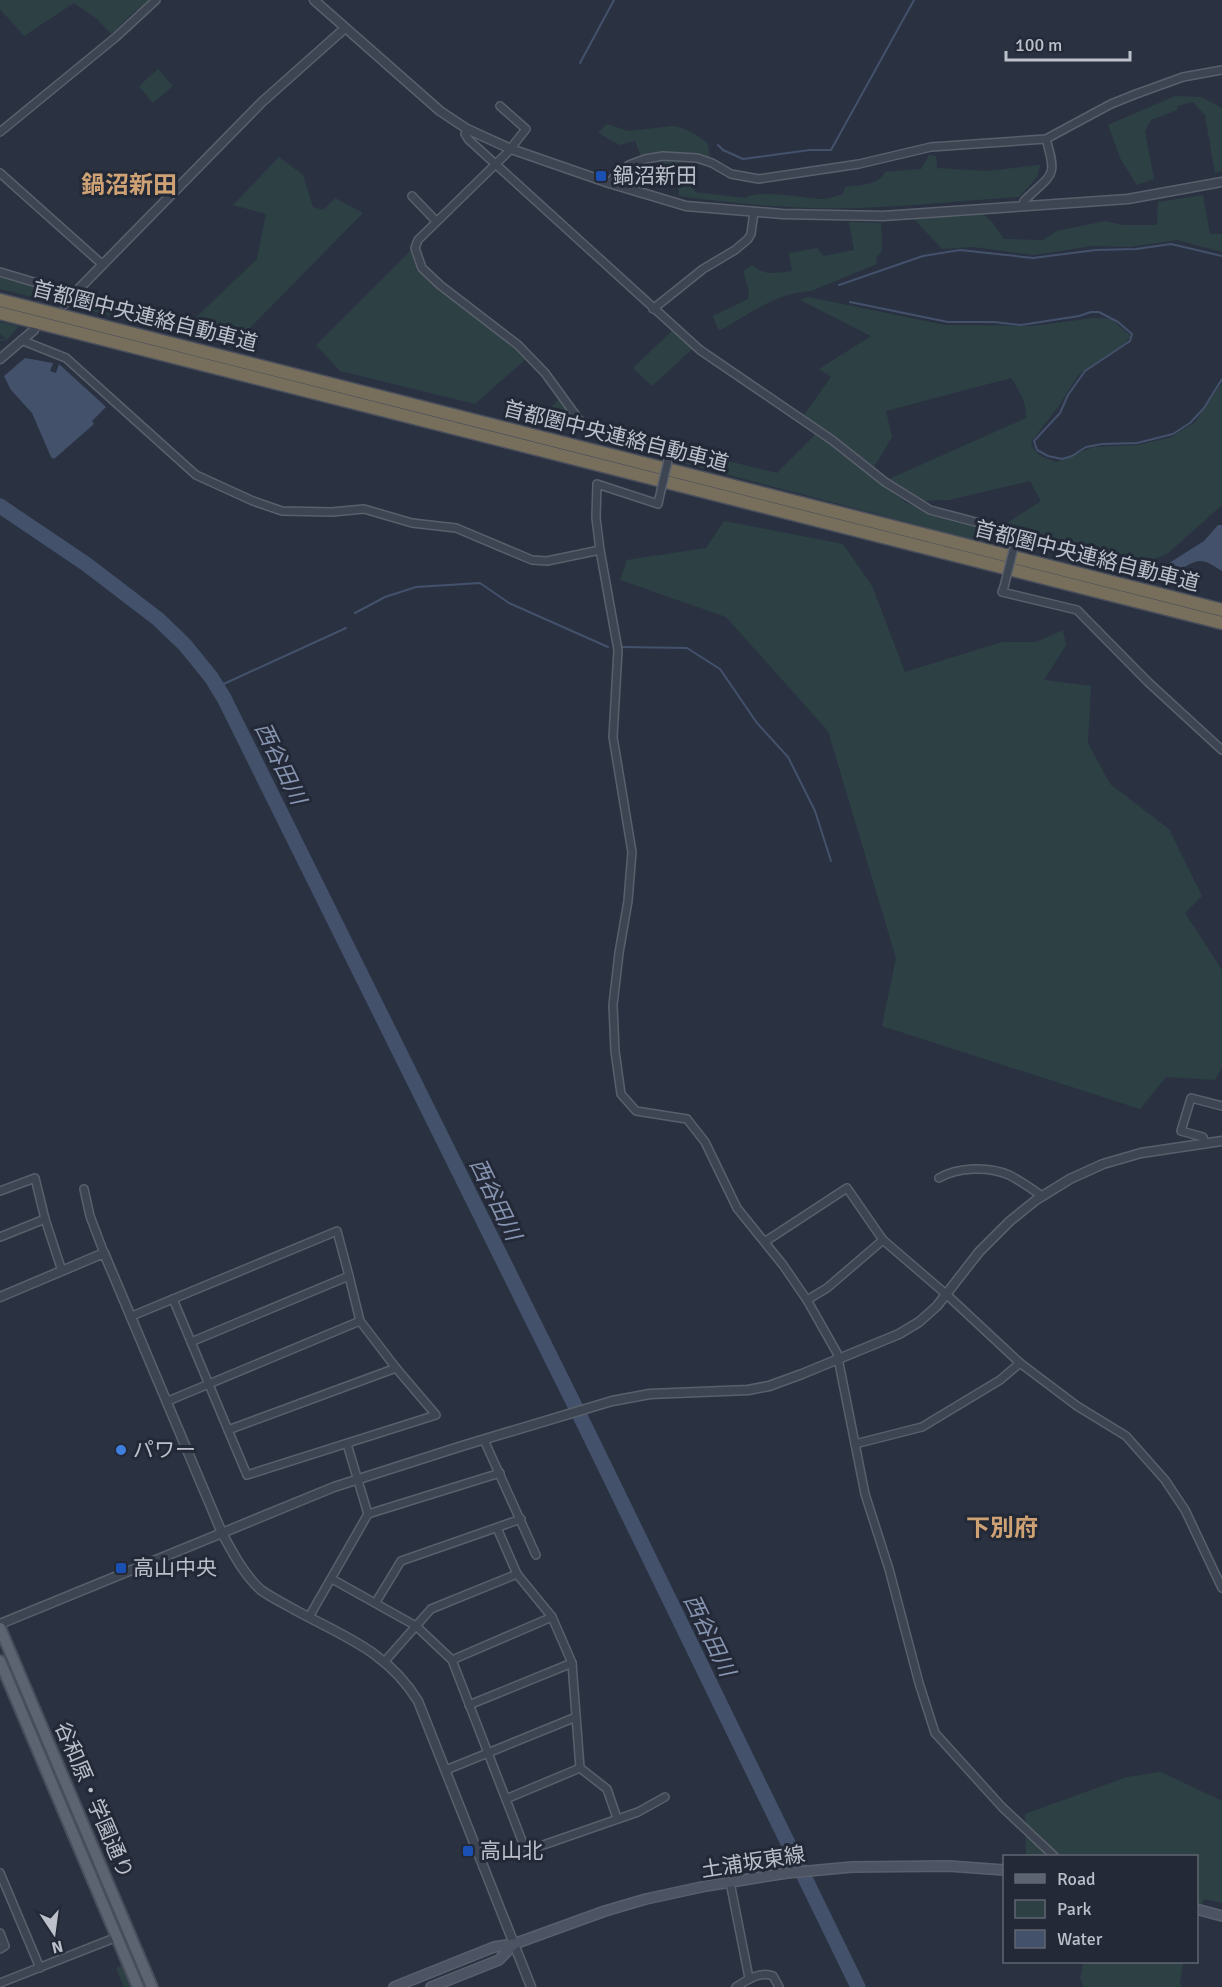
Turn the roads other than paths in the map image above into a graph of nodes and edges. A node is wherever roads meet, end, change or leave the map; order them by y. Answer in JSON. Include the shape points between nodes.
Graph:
{"nodes":[{"id":1,"x":156,"y":0,"type":"edge"},
{"id":2,"x":314,"y":0,"type":"edge"},
{"id":3,"x":344,"y":29,"type":"junction"},
{"id":4,"x":1222,"y":70,"type":"edge"},
{"id":5,"x":500,"y":106,"type":"dead end"},
{"id":6,"x":467,"y":129,"type":"junction"},
{"id":7,"x":0,"y":132,"type":"edge"},
{"id":8,"x":1046,"y":139,"type":"junction"},
{"id":9,"x":511,"y":149,"type":"junction"},
{"id":10,"x":495,"y":165,"type":"junction"},
{"id":11,"x":0,"y":173,"type":"edge"},
{"id":12,"x":1222,"y":182,"type":"edge"},
{"id":13,"x":609,"y":183,"type":"junction"},
{"id":14,"x":412,"y":196,"type":"dead end"},
{"id":15,"x":1023,"y":206,"type":"junction"},
{"id":16,"x":754,"y":212,"type":"junction"},
{"id":17,"x":436,"y":221,"type":"junction"},
{"id":18,"x":103,"y":265,"type":"junction"},
{"id":19,"x":0,"y":272,"type":"edge"},
{"id":20,"x":73,"y":296,"type":"junction"},
{"id":21,"x":0,"y":300,"type":"edge"},
{"id":22,"x":64,"y":304,"type":"dead end"},
{"id":23,"x":653,"y":309,"type":"junction"},
{"id":24,"x":0,"y":313,"type":"edge"},
{"id":25,"x":34,"y":330,"type":"dead end"},
{"id":26,"x":21,"y":340,"type":"junction"},
{"id":27,"x":0,"y":359,"type":"edge"},
{"id":28,"x":600,"y":550,"type":"junction"},
{"id":29,"x":1222,"y":610,"type":"edge"},
{"id":30,"x":1222,"y":623,"type":"edge"},
{"id":31,"x":1222,"y":750,"type":"edge"},
{"id":32,"x":1222,"y":1106,"type":"edge"},
{"id":33,"x":1222,"y":1141,"type":"edge"},
{"id":34,"x":1205,"y":1143,"type":"junction"},
{"id":35,"x":939,"y":1178,"type":"dead end"},
{"id":36,"x":84,"y":1189,"type":"dead end"},
{"id":37,"x":0,"y":1191,"type":"edge"},
{"id":38,"x":1042,"y":1196,"type":"junction"},
{"id":39,"x":45,"y":1220,"type":"junction"},
{"id":40,"x":0,"y":1237,"type":"edge"},
{"id":41,"x":884,"y":1240,"type":"junction"},
{"id":42,"x":766,"y":1241,"type":"junction"},
{"id":43,"x":104,"y":1253,"type":"junction"},
{"id":44,"x":62,"y":1270,"type":"junction"},
{"id":45,"x":349,"y":1276,"type":"junction"},
{"id":46,"x":947,"y":1295,"type":"junction"},
{"id":47,"x":0,"y":1297,"type":"edge"},
{"id":48,"x":173,"y":1299,"type":"junction"},
{"id":49,"x":807,"y":1300,"type":"junction"},
{"id":50,"x":132,"y":1316,"type":"junction"},
{"id":51,"x":360,"y":1321,"type":"junction"},
{"id":52,"x":191,"y":1342,"type":"junction"},
{"id":53,"x":838,"y":1359,"type":"junction"},
{"id":54,"x":1020,"y":1363,"type":"junction"},
{"id":55,"x":396,"y":1368,"type":"junction"},
{"id":56,"x":209,"y":1384,"type":"junction"},
{"id":57,"x":168,"y":1401,"type":"junction"},
{"id":58,"x":228,"y":1430,"type":"junction"},
{"id":59,"x":484,"y":1440,"type":"junction"},
{"id":60,"x":347,"y":1444,"type":"junction"},
{"id":61,"x":855,"y":1444,"type":"junction"},
{"id":62,"x":500,"y":1473,"type":"junction"},
{"id":63,"x":357,"y":1479,"type":"junction"},
{"id":64,"x":368,"y":1514,"type":"junction"},
{"id":65,"x":520,"y":1519,"type":"junction"},
{"id":66,"x":497,"y":1528,"type":"junction"},
{"id":67,"x":222,"y":1533,"type":"junction"},
{"id":68,"x":536,"y":1555,"type":"dead end"},
{"id":69,"x":517,"y":1574,"type":"junction"},
{"id":70,"x":332,"y":1579,"type":"junction"},
{"id":71,"x":1222,"y":1588,"type":"edge"},
{"id":72,"x":376,"y":1602,"type":"junction"},
{"id":73,"x":309,"y":1617,"type":"junction"},
{"id":74,"x":552,"y":1617,"type":"junction"},
{"id":75,"x":0,"y":1626,"type":"edge"},
{"id":76,"x":416,"y":1626,"type":"junction"},
{"id":77,"x":452,"y":1660,"type":"junction"},
{"id":78,"x":0,"y":1661,"type":"edge"},
{"id":79,"x":385,"y":1661,"type":"junction"},
{"id":80,"x":572,"y":1663,"type":"junction"},
{"id":81,"x":469,"y":1705,"type":"junction"},
{"id":82,"x":576,"y":1717,"type":"junction"},
{"id":83,"x":488,"y":1754,"type":"junction"},
{"id":84,"x":580,"y":1768,"type":"junction"},
{"id":85,"x":446,"y":1770,"type":"junction"},
{"id":86,"x":665,"y":1797,"type":"dead end"},
{"id":87,"x":506,"y":1799,"type":"junction"},
{"id":88,"x":617,"y":1818,"type":"junction"},
{"id":89,"x":1052,"y":1855,"type":"edge"},
{"id":90,"x":1003,"y":1870,"type":"edge"},
{"id":91,"x":0,"y":1873,"type":"edge"},
{"id":92,"x":730,"y":1882,"type":"junction"},
{"id":93,"x":1198,"y":1909,"type":"edge"},
{"id":94,"x":1222,"y":1916,"type":"edge"},
{"id":95,"x":0,"y":1934,"type":"edge"},
{"id":96,"x":117,"y":1937,"type":"junction"},
{"id":97,"x":514,"y":1944,"type":"junction"},
{"id":98,"x":0,"y":1949,"type":"edge"},
{"id":99,"x":40,"y":1968,"type":"junction"},
{"id":100,"x":749,"y":1978,"type":"junction"},
{"id":101,"x":0,"y":1983,"type":"edge"},
{"id":102,"x":138,"y":1987,"type":"edge"},
{"id":103,"x":152,"y":1987,"type":"edge"},
{"id":104,"x":394,"y":1987,"type":"edge"},
{"id":105,"x":431,"y":1987,"type":"edge"},
{"id":106,"x":531,"y":1987,"type":"edge"},
{"id":107,"x":736,"y":1987,"type":"edge"},
{"id":108,"x":779,"y":1987,"type":"edge"}],
"edges":[{"from":1,"to":7,"type":"street"},
{"from":2,"to":3,"type":"street"},
{"from":3,"to":6,"type":"street","via":[[440,111]]},
{"from":3,"to":18,"type":"street","via":[[262,102]]},
{"from":4,"to":8,"type":"street","via":[[1183,76],[1136,94]]},
{"from":5,"to":9,"type":"street","via":[[526,129]]},
{"from":6,"to":9,"type":"street"},
{"from":6,"to":10,"type":"street","via":[[466,137]]},
{"from":8,"to":13,"type":"street","via":[[931,147],[859,164],[759,179],[731,174],[697,158],[663,156],[629,165]]},
{"from":8,"to":15,"type":"street","via":[[1053,162],[1051,174]]},
{"from":9,"to":10,"type":"street"},
{"from":9,"to":13,"type":"street"},
{"from":10,"to":17,"type":"street"},
{"from":10,"to":23,"type":"street"},
{"from":11,"to":18,"type":"street"},
{"from":12,"to":15,"type":"street","via":[[1128,199]]},
{"from":13,"to":16,"type":"street","via":[[686,206]]},
{"from":14,"to":17,"type":"street"},
{"from":15,"to":16,"type":"street","via":[[883,216]]},
{"from":16,"to":23,"type":"street","via":[[748,239]]},
{"from":17,"to":28,"type":"street","bridge":true,"via":[[416,244],[422,268],[518,345],[545,373],[585,428],[671,446],[658,504],[597,484]]},
{"from":18,"to":20,"type":"street"},
{"from":19,"to":20,"type":"street"},
{"from":20,"to":22,"type":"street"},
{"from":21,"to":29,"type":"highway","name":"首都圏中央連絡自動車道"},
{"from":23,"to":31,"type":"street","bridge":true,"via":[[689,342],[910,499],[930,510],[1017,533],[1002,592],[1077,610]]},
{"from":24,"to":30,"type":"highway","name":"首都圏中央連絡自動車道"},
{"from":25,"to":26,"type":"street"},
{"from":26,"to":27,"type":"street"},
{"from":26,"to":28,"type":"street","via":[[66,358],[196,475],[253,501],[282,511],[364,509],[411,523],[456,528],[532,560],[546,561]]},
{"from":28,"to":42,"type":"street","via":[[618,650],[613,737],[632,852],[613,1005],[621,1094],[636,1112],[687,1119],[705,1142],[737,1208]]},
{"from":32,"to":34,"type":"street","via":[[1191,1098],[1181,1131],[1203,1137]]},
{"from":33,"to":34,"type":"street"},
{"from":34,"to":38,"type":"street","via":[[1121,1158],[1080,1174]]},
{"from":35,"to":38,"type":"street","via":[[960,1171],[988,1170],[1012,1177]]},
{"from":36,"to":43,"type":"street"},
{"from":37,"to":39,"type":"street","via":[[35,1178]]},
{"from":38,"to":46,"type":"street","via":[[987,1244]]},
{"from":39,"to":40,"type":"street"},
{"from":39,"to":44,"type":"street"},
{"from":41,"to":42,"type":"street","via":[[847,1188]]},
{"from":41,"to":46,"type":"street"},
{"from":41,"to":49,"type":"street"},
{"from":42,"to":49,"type":"street"},
{"from":43,"to":44,"type":"street"},
{"from":43,"to":50,"type":"street"},
{"from":44,"to":47,"type":"street"},
{"from":45,"to":48,"type":"street","via":[[337,1232]]},
{"from":45,"to":51,"type":"street"},
{"from":45,"to":52,"type":"street"},
{"from":46,"to":53,"type":"street","via":[[909,1329]]},
{"from":46,"to":54,"type":"street"},
{"from":48,"to":50,"type":"street"},
{"from":48,"to":52,"type":"street"},
{"from":49,"to":53,"type":"street"},
{"from":50,"to":57,"type":"street"},
{"from":51,"to":55,"type":"street"},
{"from":51,"to":56,"type":"street"},
{"from":52,"to":56,"type":"street"},
{"from":53,"to":59,"type":"street","via":[[759,1388],[641,1395]]},
{"from":53,"to":61,"type":"street"},
{"from":54,"to":61,"type":"street","via":[[1000,1380],[922,1427]]},
{"from":54,"to":71,"type":"street","via":[[1077,1406],[1126,1436],[1166,1480],[1185,1509]]},
{"from":55,"to":58,"type":"street"},
{"from":55,"to":60,"type":"street","via":[[436,1415]]},
{"from":56,"to":57,"type":"street"},
{"from":56,"to":58,"type":"street"},
{"from":57,"to":67,"type":"street"},
{"from":58,"to":60,"type":"street","via":[[247,1475]]},
{"from":59,"to":62,"type":"street"},
{"from":59,"to":63,"type":"street"},
{"from":60,"to":63,"type":"street"},
{"from":61,"to":89,"type":"street","via":[[865,1494],[935,1733]]},
{"from":62,"to":64,"type":"street"},
{"from":62,"to":65,"type":"street"},
{"from":63,"to":64,"type":"street"},
{"from":63,"to":67,"type":"street"},
{"from":64,"to":70,"type":"street"},
{"from":65,"to":66,"type":"street"},
{"from":65,"to":68,"type":"street"},
{"from":66,"to":69,"type":"street"},
{"from":66,"to":72,"type":"street","via":[[402,1561]]},
{"from":67,"to":73,"type":"street","via":[[243,1569],[262,1590]]},
{"from":67,"to":75,"type":"street"},
{"from":69,"to":74,"type":"street"},
{"from":69,"to":76,"type":"street","via":[[431,1609]]},
{"from":70,"to":72,"type":"street"},
{"from":70,"to":73,"type":"street"},
{"from":72,"to":76,"type":"street"},
{"from":73,"to":79,"type":"street"},
{"from":74,"to":77,"type":"street"},
{"from":74,"to":80,"type":"street"},
{"from":75,"to":103,"type":"main road","name":"谷和原・学園通り"},
{"from":76,"to":77,"type":"street"},
{"from":76,"to":79,"type":"street"},
{"from":77,"to":81,"type":"street"},
{"from":78,"to":96,"type":"main road","name":"谷和原・学園通り"},
{"from":79,"to":85,"type":"street","via":[[418,1701]]},
{"from":80,"to":81,"type":"street"},
{"from":80,"to":82,"type":"street"},
{"from":81,"to":83,"type":"street"},
{"from":82,"to":83,"type":"street"},
{"from":82,"to":84,"type":"street"},
{"from":83,"to":85,"type":"street"},
{"from":83,"to":87,"type":"street"},
{"from":84,"to":87,"type":"street"},
{"from":84,"to":88,"type":"street","via":[[607,1789]]},
{"from":85,"to":97,"type":"street"},
{"from":86,"to":88,"type":"street"},
{"from":87,"to":88,"type":"street","via":[[526,1851]]},
{"from":90,"to":92,"type":"main road","name":"土浦坂東線","via":[[917,1866],[816,1870]]},
{"from":91,"to":99,"type":"street"},
{"from":92,"to":97,"type":"main road","name":"土浦坂東線","via":[[626,1905]]},
{"from":92,"to":100,"type":"street"},
{"from":93,"to":94,"type":"main road"},
{"from":95,"to":98,"type":"street","via":[[5,1946]]},
{"from":96,"to":99,"type":"street"},
{"from":96,"to":102,"type":"main road","name":"谷和原・学園通り"},
{"from":97,"to":104,"type":"main road","name":"土浦坂東線","via":[[494,1947]]},
{"from":97,"to":105,"type":"main road","name":"土浦坂東線","via":[[499,1960]]},
{"from":97,"to":106,"type":"street"},
{"from":99,"to":101,"type":"street"},
{"from":100,"to":107,"type":"street"},
{"from":100,"to":108,"type":"street","via":[[768,1974]]}]}
